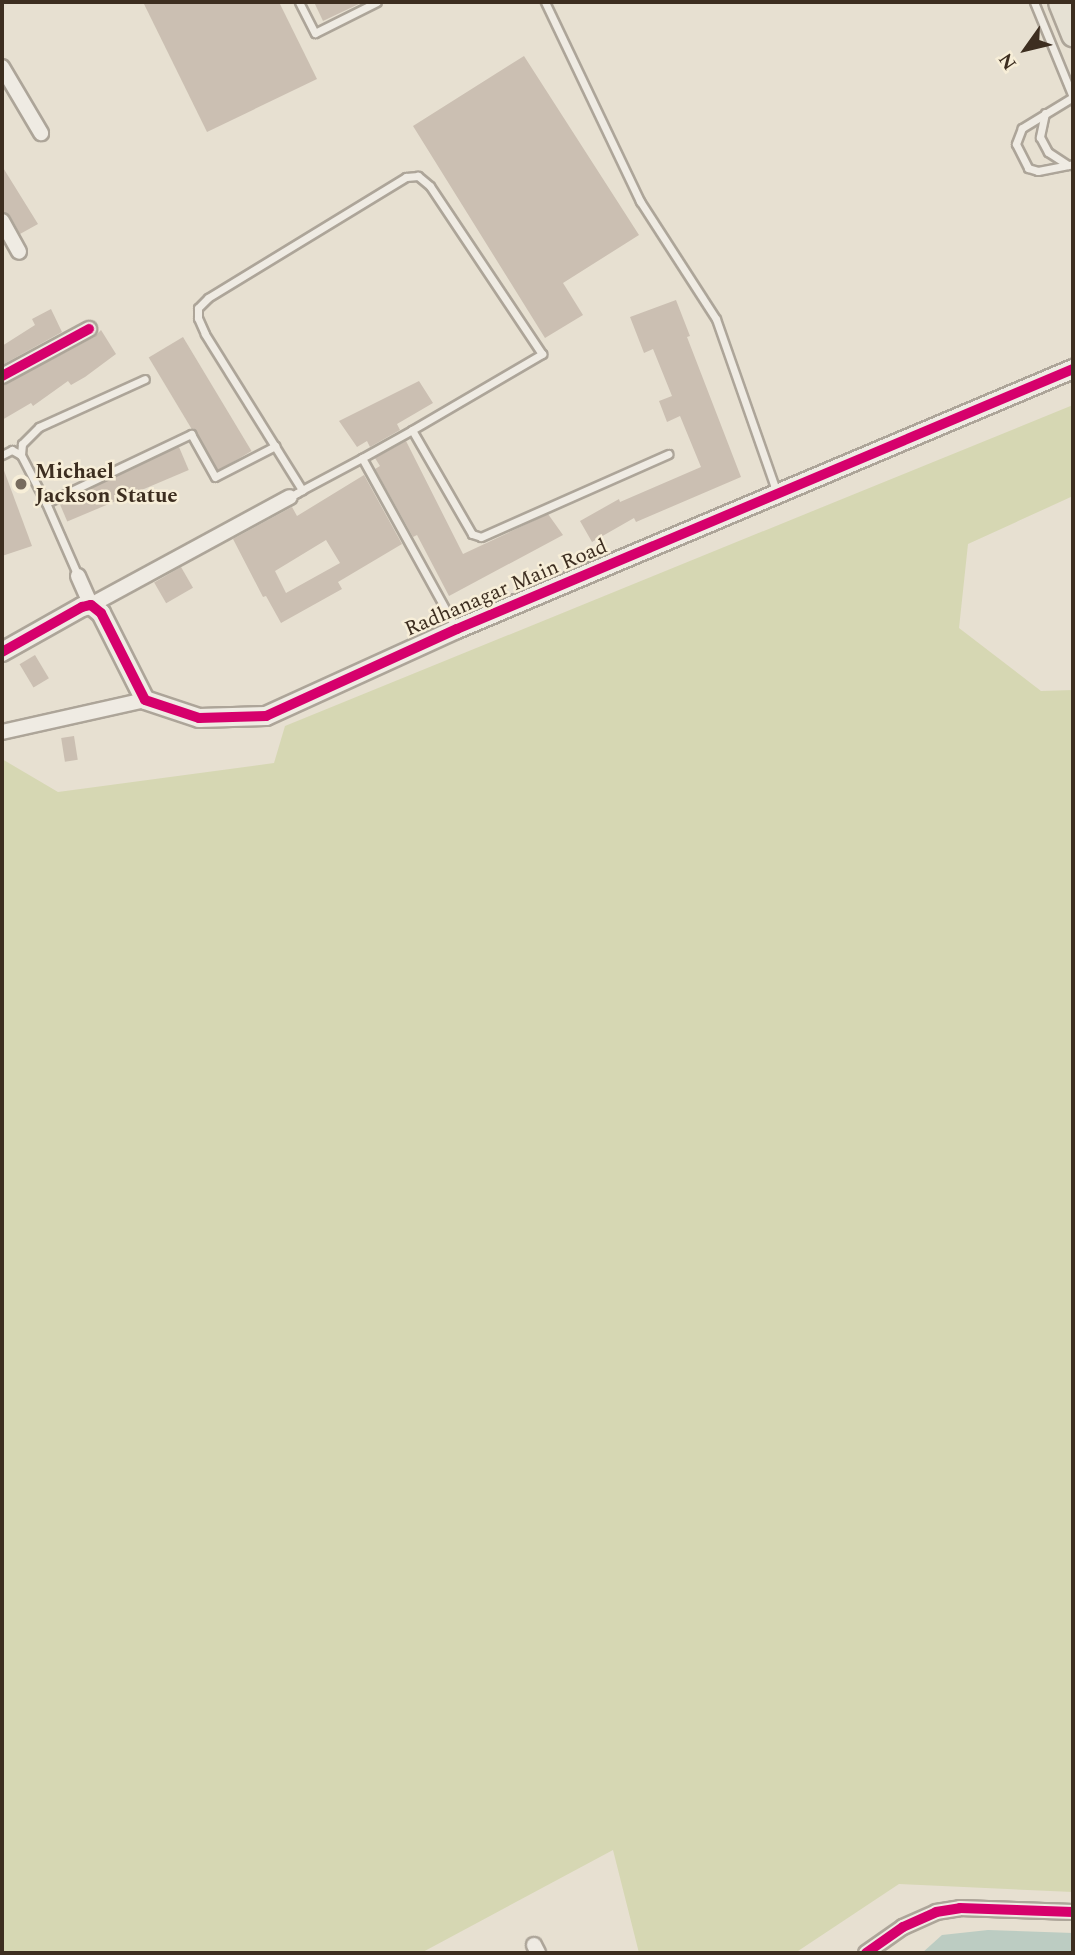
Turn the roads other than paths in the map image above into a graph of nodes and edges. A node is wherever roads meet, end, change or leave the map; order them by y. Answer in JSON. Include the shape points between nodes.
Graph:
{"nodes":[{"id":1,"x":299,"y":2,"type":"edge"},
{"id":2,"x":377,"y":2,"type":"edge"},
{"id":3,"x":545,"y":2,"type":"edge"},
{"id":4,"x":1034,"y":2,"type":"edge"},
{"id":5,"x":1060,"y":2,"type":"edge"},
{"id":6,"x":1073,"y":35,"type":"edge"},
{"id":7,"x":4,"y":77,"type":"edge"},
{"id":8,"x":1073,"y":97,"type":"edge"},
{"id":9,"x":1045,"y":113,"type":"junction"},
{"id":10,"x":41,"y":133,"type":"dead end"},
{"id":11,"x":1071,"y":165,"type":"edge"},
{"id":12,"x":2,"y":221,"type":"edge"},
{"id":13,"x":19,"y":252,"type":"dead end"},
{"id":14,"x":89,"y":329,"type":"dead end"},
{"id":15,"x":1073,"y":369,"type":"edge"},
{"id":16,"x":2,"y":376,"type":"edge"},
{"id":17,"x":145,"y":379,"type":"dead end"},
{"id":18,"x":412,"y":430,"type":"junction"},
{"id":19,"x":275,"y":446,"type":"junction"},
{"id":20,"x":668,"y":454,"type":"dead end"},
{"id":21,"x":2,"y":455,"type":"edge"},
{"id":22,"x":21,"y":455,"type":"junction"},
{"id":23,"x":362,"y":458,"type":"junction"},
{"id":24,"x":296,"y":493,"type":"junction"},
{"id":25,"x":777,"y":493,"type":"junction"},
{"id":26,"x":46,"y":503,"type":"junction"},
{"id":27,"x":78,"y":576,"type":"joint"},
{"id":28,"x":91,"y":605,"type":"junction"},
{"id":29,"x":457,"y":629,"type":"junction"},
{"id":30,"x":2,"y":652,"type":"edge"},
{"id":31,"x":145,"y":700,"type":"junction"},
{"id":32,"x":2,"y":732,"type":"edge"},
{"id":33,"x":1073,"y":1912,"type":"edge"},
{"id":34,"x":866,"y":1953,"type":"edge"}],
"edges":[{"from":1,"to":2,"type":"lane","via":[[315,33]]},
{"from":3,"to":25,"type":"lane","via":[[640,201],[716,319]]},
{"from":4,"to":8,"type":"lane"},
{"from":5,"to":6,"type":"main road"},
{"from":7,"to":10,"type":"street"},
{"from":8,"to":9,"type":"lane"},
{"from":9,"to":11,"type":"lane","via":[[1040,137],[1048,152]]},
{"from":9,"to":11,"type":"lane","via":[[1022,128],[1016,144],[1020,157],[1038,171]]},
{"from":12,"to":13,"type":"street"},
{"from":14,"to":16,"type":"street"},
{"from":15,"to":25,"type":"street","name":"Radhanagar Main Road"},
{"from":17,"to":22,"type":"lane","via":[[39,427],[22,444]]},
{"from":18,"to":19,"type":"lane","via":[[542,354],[430,186],[415,176],[406,177],[198,308],[205,334]]},
{"from":18,"to":20,"type":"lane","via":[[472,534],[481,537]]},
{"from":18,"to":23,"type":"lane"},
{"from":19,"to":24,"type":"lane"},
{"from":19,"to":26,"type":"lane","via":[[215,477],[191,434]]},
{"from":21,"to":22,"type":"lane","via":[[12,450]]},
{"from":22,"to":26,"type":"lane"},
{"from":23,"to":24,"type":"lane"},
{"from":23,"to":29,"type":"lane"},
{"from":24,"to":28,"type":"street"},
{"from":25,"to":29,"type":"street","name":"Radhanagar Main Road"},
{"from":26,"to":27,"type":"lane"},
{"from":27,"to":28,"type":"street"},
{"from":28,"to":30,"type":"street"},
{"from":28,"to":31,"type":"street","via":[[101,613]]},
{"from":29,"to":31,"type":"street","name":"Radhanagar Main Road","via":[[265,716],[199,718]]},
{"from":31,"to":32,"type":"street"},
{"from":33,"to":34,"type":"street","via":[[960,1908],[936,1912],[903,1927]]}]}
